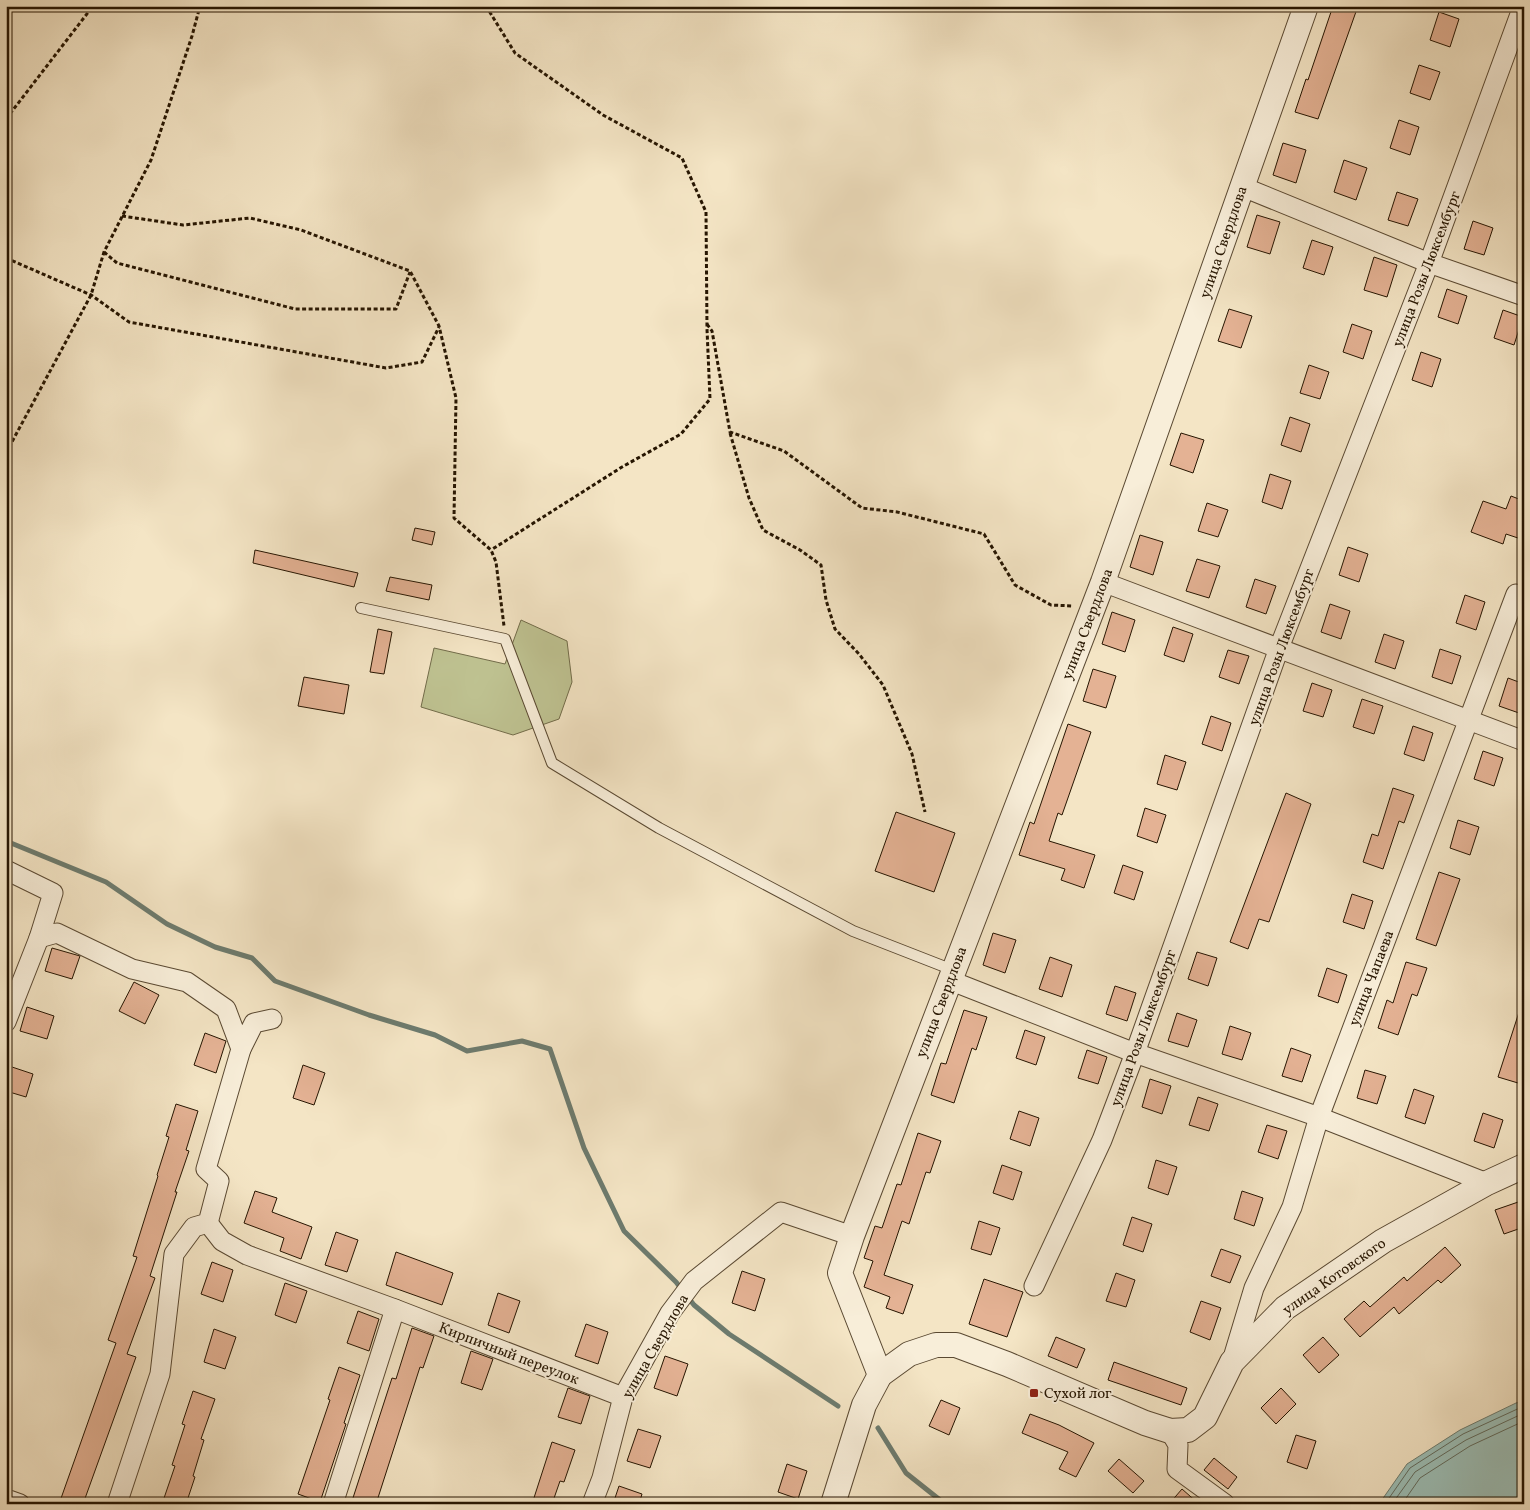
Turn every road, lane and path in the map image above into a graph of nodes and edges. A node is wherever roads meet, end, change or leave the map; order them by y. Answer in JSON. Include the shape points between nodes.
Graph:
{"nodes":[{"id":1,"x":93,"y":6,"type":"edge"},
{"id":2,"x":200,"y":6,"type":"edge"},
{"id":3,"x":486,"y":6,"type":"edge"},
{"id":4,"x":1306,"y":6,"type":"edge"},
{"id":5,"x":1523,"y":6,"type":"edge"},
{"id":6,"x":6,"y":119,"type":"edge"},
{"id":7,"x":1243,"y":187,"type":"junction"},
{"id":8,"x":122,"y":216,"type":"junction"},
{"id":9,"x":104,"y":252,"type":"junction"},
{"id":10,"x":6,"y":258,"type":"edge"},
{"id":11,"x":1429,"y":263,"type":"junction"},
{"id":12,"x":410,"y":271,"type":"junction"},
{"id":13,"x":91,"y":295,"type":"junction"},
{"id":14,"x":1524,"y":296,"type":"edge"},
{"id":15,"x":707,"y":324,"type":"junction"},
{"id":16,"x":439,"y":326,"type":"junction"},
{"id":17,"x":730,"y":432,"type":"junction"},
{"id":18,"x":6,"y":453,"type":"edge"},
{"id":19,"x":491,"y":550,"type":"junction"},
{"id":20,"x":1103,"y":582,"type":"junction"},
{"id":21,"x":1516,"y":594,"type":"dead end"},
{"id":22,"x":1075,"y":606,"type":"dead end"},
{"id":23,"x":361,"y":608,"type":"dead end"},
{"id":24,"x":505,"y":639,"type":"junction"},
{"id":25,"x":1279,"y":648,"type":"junction"},
{"id":26,"x":1469,"y":720,"type":"junction"},
{"id":27,"x":1524,"y":741,"type":"edge"},
{"id":28,"x":925,"y":812,"type":"dead end"},
{"id":29,"x":6,"y":870,"type":"edge"},
{"id":30,"x":39,"y":938,"type":"junction"},
{"id":31,"x":951,"y":975,"type":"junction"},
{"id":32,"x":272,"y":1018,"type":"dead end"},
{"id":33,"x":6,"y":1022,"type":"edge"},
{"id":34,"x":241,"y":1049,"type":"junction"},
{"id":35,"x":1135,"y":1053,"type":"junction"},
{"id":36,"x":1319,"y":1117,"type":"junction"},
{"id":37,"x":1522,"y":1163,"type":"edge"},
{"id":38,"x":1487,"y":1183,"type":"junction"},
{"id":39,"x":208,"y":1223,"type":"junction"},
{"id":40,"x":852,"y":1236,"type":"junction"},
{"id":41,"x":1034,"y":1286,"type":"dead end"},
{"id":42,"x":395,"y":1308,"type":"junction"},
{"id":43,"x":1232,"y":1362,"type":"junction"},
{"id":44,"x":880,"y":1375,"type":"junction"},
{"id":45,"x":623,"y":1397,"type":"junction"},
{"id":46,"x":1170,"y":1431,"type":"junction"},
{"id":47,"x":6,"y":1498,"type":"edge"},
{"id":48,"x":20,"y":1504,"type":"edge"},
{"id":49,"x":117,"y":1504,"type":"edge"},
{"id":50,"x":333,"y":1504,"type":"edge"},
{"id":51,"x":592,"y":1504,"type":"edge"},
{"id":52,"x":833,"y":1504,"type":"edge"},
{"id":53,"x":1225,"y":1504,"type":"edge"}],
"edges":[{"from":1,"to":6,"type":"path"},
{"from":2,"to":8,"type":"path","via":[[151,160]]},
{"from":3,"to":15,"type":"path","via":[[515,54],[603,115],[682,158],[706,212]]},
{"from":4,"to":7,"type":"street","name":"улица Свердлова"},
{"from":5,"to":11,"type":"street","name":"улица Розы Люксембург"},
{"from":7,"to":11,"type":"street"},
{"from":7,"to":20,"type":"street","name":"улица Свердлова"},
{"from":8,"to":9,"type":"path"},
{"from":8,"to":12,"type":"path","via":[[183,225],[250,218],[301,230]]},
{"from":9,"to":12,"type":"path","via":[[117,263],[295,309],[396,309]]},
{"from":9,"to":13,"type":"path"},
{"from":10,"to":13,"type":"path"},
{"from":11,"to":14,"type":"street"},
{"from":11,"to":25,"type":"street","name":"улица Розы Люксембург"},
{"from":12,"to":16,"type":"path"},
{"from":13,"to":16,"type":"path","via":[[130,322],[386,368],[422,362]]},
{"from":13,"to":18,"type":"path"},
{"from":15,"to":17,"type":"path","via":[[712,331]]},
{"from":15,"to":19,"type":"path","via":[[710,399],[681,434],[622,467]]},
{"from":16,"to":19,"type":"path","via":[[456,398],[454,518]]},
{"from":17,"to":22,"type":"path","via":[[784,450],[862,508],[897,512],[984,534],[1015,585],[1051,605]]},
{"from":17,"to":28,"type":"path","via":[[763,530],[820,565],[835,629],[883,685],[912,754]]},
{"from":19,"to":24,"type":"path","via":[[496,562]]},
{"from":20,"to":25,"type":"street"},
{"from":20,"to":31,"type":"street","name":"улица Свердлова"},
{"from":21,"to":26,"type":"street","name":"улица Чапаева"},
{"from":23,"to":24,"type":"lane"},
{"from":24,"to":31,"type":"lane","via":[[552,763],[659,828],[853,931]]},
{"from":25,"to":26,"type":"street"},
{"from":25,"to":35,"type":"street","name":"улица Розы Люксембург"},
{"from":26,"to":27,"type":"street"},
{"from":26,"to":36,"type":"street","name":"улица Чапаева"},
{"from":29,"to":30,"type":"street","via":[[53,893]]},
{"from":30,"to":33,"type":"street"},
{"from":30,"to":34,"type":"street","via":[[57,933],[132,969],[187,982],[226,1010]]},
{"from":31,"to":35,"type":"street"},
{"from":31,"to":40,"type":"street","name":"улица Свердлова"},
{"from":32,"to":34,"type":"street","via":[[254,1023]]},
{"from":34,"to":39,"type":"street","via":[[206,1169],[219,1181]]},
{"from":35,"to":36,"type":"street"},
{"from":35,"to":41,"type":"street","name":"улица Розы Люксембург","via":[[1102,1140]]},
{"from":36,"to":38,"type":"street"},
{"from":36,"to":43,"type":"street","name":"улица Чапаева","via":[[1292,1207],[1254,1288]]},
{"from":37,"to":38,"type":"street","name":"улица Котовского"},
{"from":38,"to":43,"type":"street","name":"улица Котовского","via":[[1382,1241],[1284,1308]]},
{"from":39,"to":42,"type":"street","name":"Кирпичный переулок","via":[[222,1241],[247,1255]]},
{"from":39,"to":49,"type":"street","via":[[194,1227],[174,1254],[160,1374]]},
{"from":40,"to":44,"type":"street","name":"улица Свердлова","via":[[840,1273]]},
{"from":40,"to":45,"type":"street","name":"улица Свердлова","via":[[781,1212],[694,1281],[670,1313]]},
{"from":42,"to":45,"type":"street","name":"Кирпичный переулок"},
{"from":42,"to":50,"type":"street"},
{"from":43,"to":46,"type":"street","name":"улица Котовского","via":[[1205,1417],[1188,1430]]},
{"from":44,"to":46,"type":"street","via":[[909,1354],[936,1345],[956,1345]]},
{"from":44,"to":52,"type":"street","via":[[864,1405]]},
{"from":45,"to":51,"type":"street","name":"улица Свердлова"},
{"from":46,"to":53,"type":"street","via":[[1178,1445],[1177,1469]]},
{"from":47,"to":48,"type":"street"}]}
